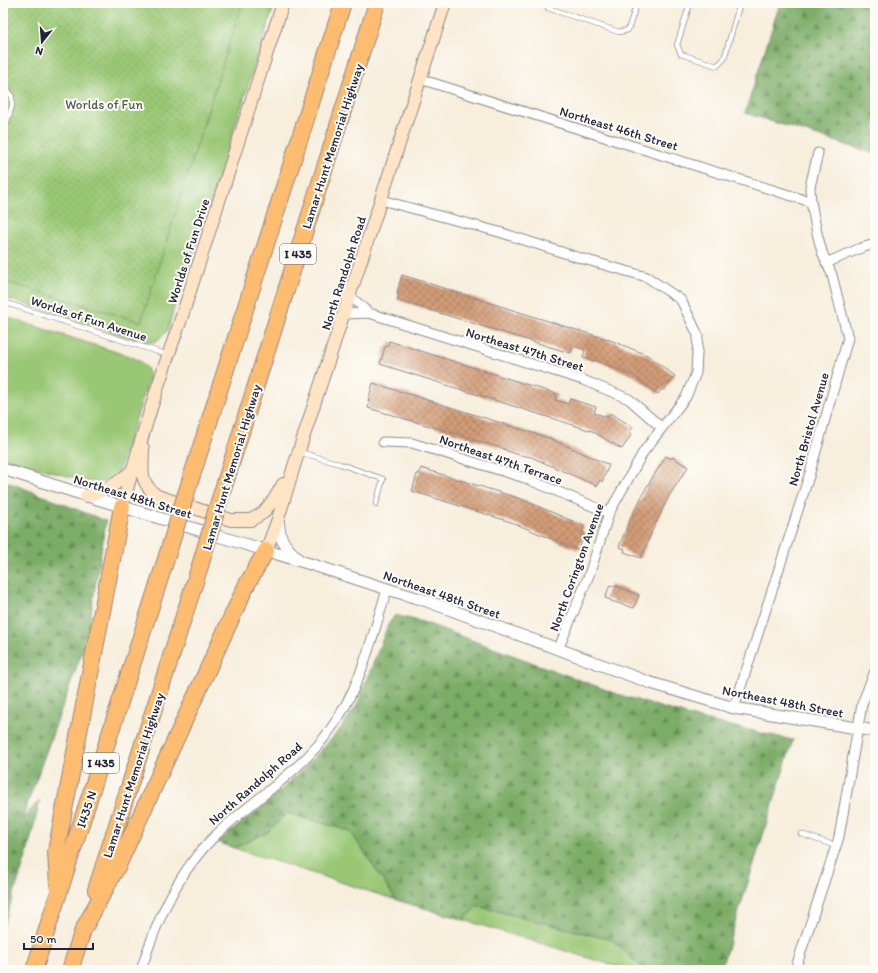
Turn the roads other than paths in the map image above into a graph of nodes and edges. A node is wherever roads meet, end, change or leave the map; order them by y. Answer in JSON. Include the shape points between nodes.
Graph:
{"nodes":[{"id":1,"x":283,"y":3,"type":"edge"},
{"id":2,"x":343,"y":3,"type":"edge"},
{"id":3,"x":377,"y":3,"type":"edge"},
{"id":4,"x":445,"y":3,"type":"edge"},
{"id":5,"x":550,"y":3,"type":"edge"},
{"id":6,"x":637,"y":3,"type":"edge"},
{"id":7,"x":690,"y":3,"type":"edge"},
{"id":8,"x":740,"y":3,"type":"edge"},
{"id":9,"x":420,"y":79,"type":"junction"},
{"id":10,"x":3,"y":80,"type":"edge"},
{"id":11,"x":3,"y":134,"type":"edge"},
{"id":12,"x":818,"y":153,"type":"dead end"},
{"id":13,"x":381,"y":200,"type":"junction"},
{"id":14,"x":811,"y":202,"type":"junction"},
{"id":15,"x":875,"y":244,"type":"edge"},
{"id":16,"x":826,"y":263,"type":"junction"},
{"id":17,"x":350,"y":296,"type":"junction"},
{"id":18,"x":3,"y":302,"type":"edge"},
{"id":19,"x":370,"y":313,"type":"junction"},
{"id":20,"x":344,"y":314,"type":"junction"},
{"id":21,"x":168,"y":355,"type":"junction"},
{"id":22,"x":662,"y":428,"type":"junction"},
{"id":23,"x":144,"y":431,"type":"junction"},
{"id":24,"x":383,"y":442,"type":"dead end"},
{"id":25,"x":299,"y":451,"type":"junction"},
{"id":26,"x":294,"y":466,"type":"junction"},
{"id":27,"x":3,"y":469,"type":"edge"},
{"id":28,"x":132,"y":471,"type":"junction"},
{"id":29,"x":86,"y":496,"type":"junction"},
{"id":30,"x":376,"y":504,"type":"dead end"},
{"id":31,"x":122,"y":507,"type":"junction"},
{"id":32,"x":609,"y":513,"type":"junction"},
{"id":33,"x":278,"y":519,"type":"junction"},
{"id":34,"x":266,"y":551,"type":"junction"},
{"id":35,"x":300,"y":561,"type":"junction"},
{"id":36,"x":387,"y":590,"type":"junction"},
{"id":37,"x":558,"y":650,"type":"junction"},
{"id":38,"x":875,"y":671,"type":"edge"},
{"id":39,"x":734,"y":708,"type":"junction"},
{"id":40,"x":857,"y":729,"type":"junction"},
{"id":41,"x":875,"y":731,"type":"edge"},
{"id":42,"x":801,"y":834,"type":"dead end"},
{"id":43,"x":836,"y":846,"type":"junction"},
{"id":44,"x":58,"y":896,"type":"junction"},
{"id":45,"x":83,"y":930,"type":"junction"},
{"id":46,"x":34,"y":970,"type":"edge"},
{"id":47,"x":70,"y":970,"type":"edge"},
{"id":48,"x":141,"y":970,"type":"edge"},
{"id":49,"x":795,"y":970,"type":"edge"}],
"edges":[{"from":1,"to":21,"type":"main road","name":"Worlds of Fun Drive"},
{"from":2,"to":44,"type":"highway","name":"I435 N","number":"I 435","bridge":true},
{"from":3,"to":45,"type":"highway","name":"Lamar Hunt Memorial Highway","number":"I 435","bridge":true},
{"from":4,"to":9,"type":"main road","name":"North Randolph Road"},
{"from":5,"to":6,"type":"lane","via":[[548,8],[619,32],[628,30]]},
{"from":7,"to":8,"type":"lane","via":[[677,45],[681,54],[717,66],[724,59]]},
{"from":9,"to":13,"type":"main road","name":"North Randolph Road"},
{"from":9,"to":14,"type":"street","name":"Northeast 46th Street"},
{"from":10,"to":11,"type":"lane","via":[[12,97],[12,106]]},
{"from":12,"to":14,"type":"street","name":"North Bristol Avenue","via":[[810,187]]},
{"from":13,"to":17,"type":"main road","name":"North Randolph Road"},
{"from":13,"to":22,"type":"street","name":"North Corington Avenue","via":[[648,277],[681,300],[698,335],[696,372],[686,397]]},
{"from":14,"to":16,"type":"street","name":"North Bristol Avenue"},
{"from":15,"to":16,"type":"street"},
{"from":16,"to":39,"type":"street","name":"North Bristol Avenue","via":[[832,275],[848,338],[808,476]]},
{"from":17,"to":19,"type":"street","name":"Northeast 47th Street"},
{"from":17,"to":20,"type":"main road","name":"North Randolph Road"},
{"from":18,"to":21,"type":"lane","name":"Worlds of Fun Avenue"},
{"from":19,"to":20,"type":"street","name":"Northeast 47th Street"},
{"from":19,"to":22,"type":"street","name":"Northeast 47th Street","via":[[583,380],[629,399]]},
{"from":20,"to":25,"type":"main road","name":"North Randolph Road"},
{"from":21,"to":23,"type":"main road","name":"Worlds of Fun Drive"},
{"from":22,"to":32,"type":"street","name":"North Corington Avenue","via":[[644,451]]},
{"from":23,"to":26,"type":"main road","via":[[144,483],[149,490],[157,496],[231,520],[250,520],[264,513]]},
{"from":23,"to":28,"type":"main road","name":"Worlds of Fun Drive"},
{"from":24,"to":32,"type":"street","name":"Northeast 47th Terrace","via":[[412,444],[525,478]]},
{"from":25,"to":26,"type":"main road","name":"North Randolph Road"},
{"from":25,"to":30,"type":"lane","via":[[383,479]]},
{"from":26,"to":33,"type":"main road","name":"North Randolph Road"},
{"from":27,"to":29,"type":"street","name":"Northeast 48th Street"},
{"from":28,"to":29,"type":"main road","via":[[105,491]]},
{"from":28,"to":31,"type":"main road","name":"Worlds of Fun Drive"},
{"from":29,"to":31,"type":"street","name":"Northeast 48th Street"},
{"from":31,"to":34,"type":"street","name":"Northeast 48th Street"},
{"from":31,"to":44,"type":"highway","via":[[56,852]]},
{"from":32,"to":37,"type":"street","name":"North Corington Avenue","via":[[589,575]]},
{"from":33,"to":34,"type":"main road","name":"North Randolph Road"},
{"from":33,"to":35,"type":"street","via":[[280,537]]},
{"from":34,"to":35,"type":"street","name":"Northeast 48th Street"},
{"from":34,"to":45,"type":"highway","via":[[246,586],[118,865]]},
{"from":35,"to":36,"type":"street","name":"Northeast 48th Street"},
{"from":36,"to":37,"type":"street","name":"Northeast 48th Street","via":[[424,600]]},
{"from":36,"to":48,"type":"street","name":"North Randolph Road","via":[[355,686],[345,707],[318,746],[301,764],[218,832],[191,864],[159,918]]},
{"from":37,"to":39,"type":"street","name":"Northeast 48th Street","via":[[651,683]]},
{"from":38,"to":40,"type":"street","via":[[862,704]]},
{"from":39,"to":40,"type":"street","name":"Northeast 48th Street"},
{"from":40,"to":41,"type":"street","name":"Northeast 48th Street"},
{"from":40,"to":43,"type":"street"},
{"from":42,"to":43,"type":"lane"},
{"from":43,"to":49,"type":"street"},
{"from":44,"to":46,"type":"highway","name":"I435 N","number":"I 435"},
{"from":45,"to":47,"type":"highway","number":"I 435"}]}
